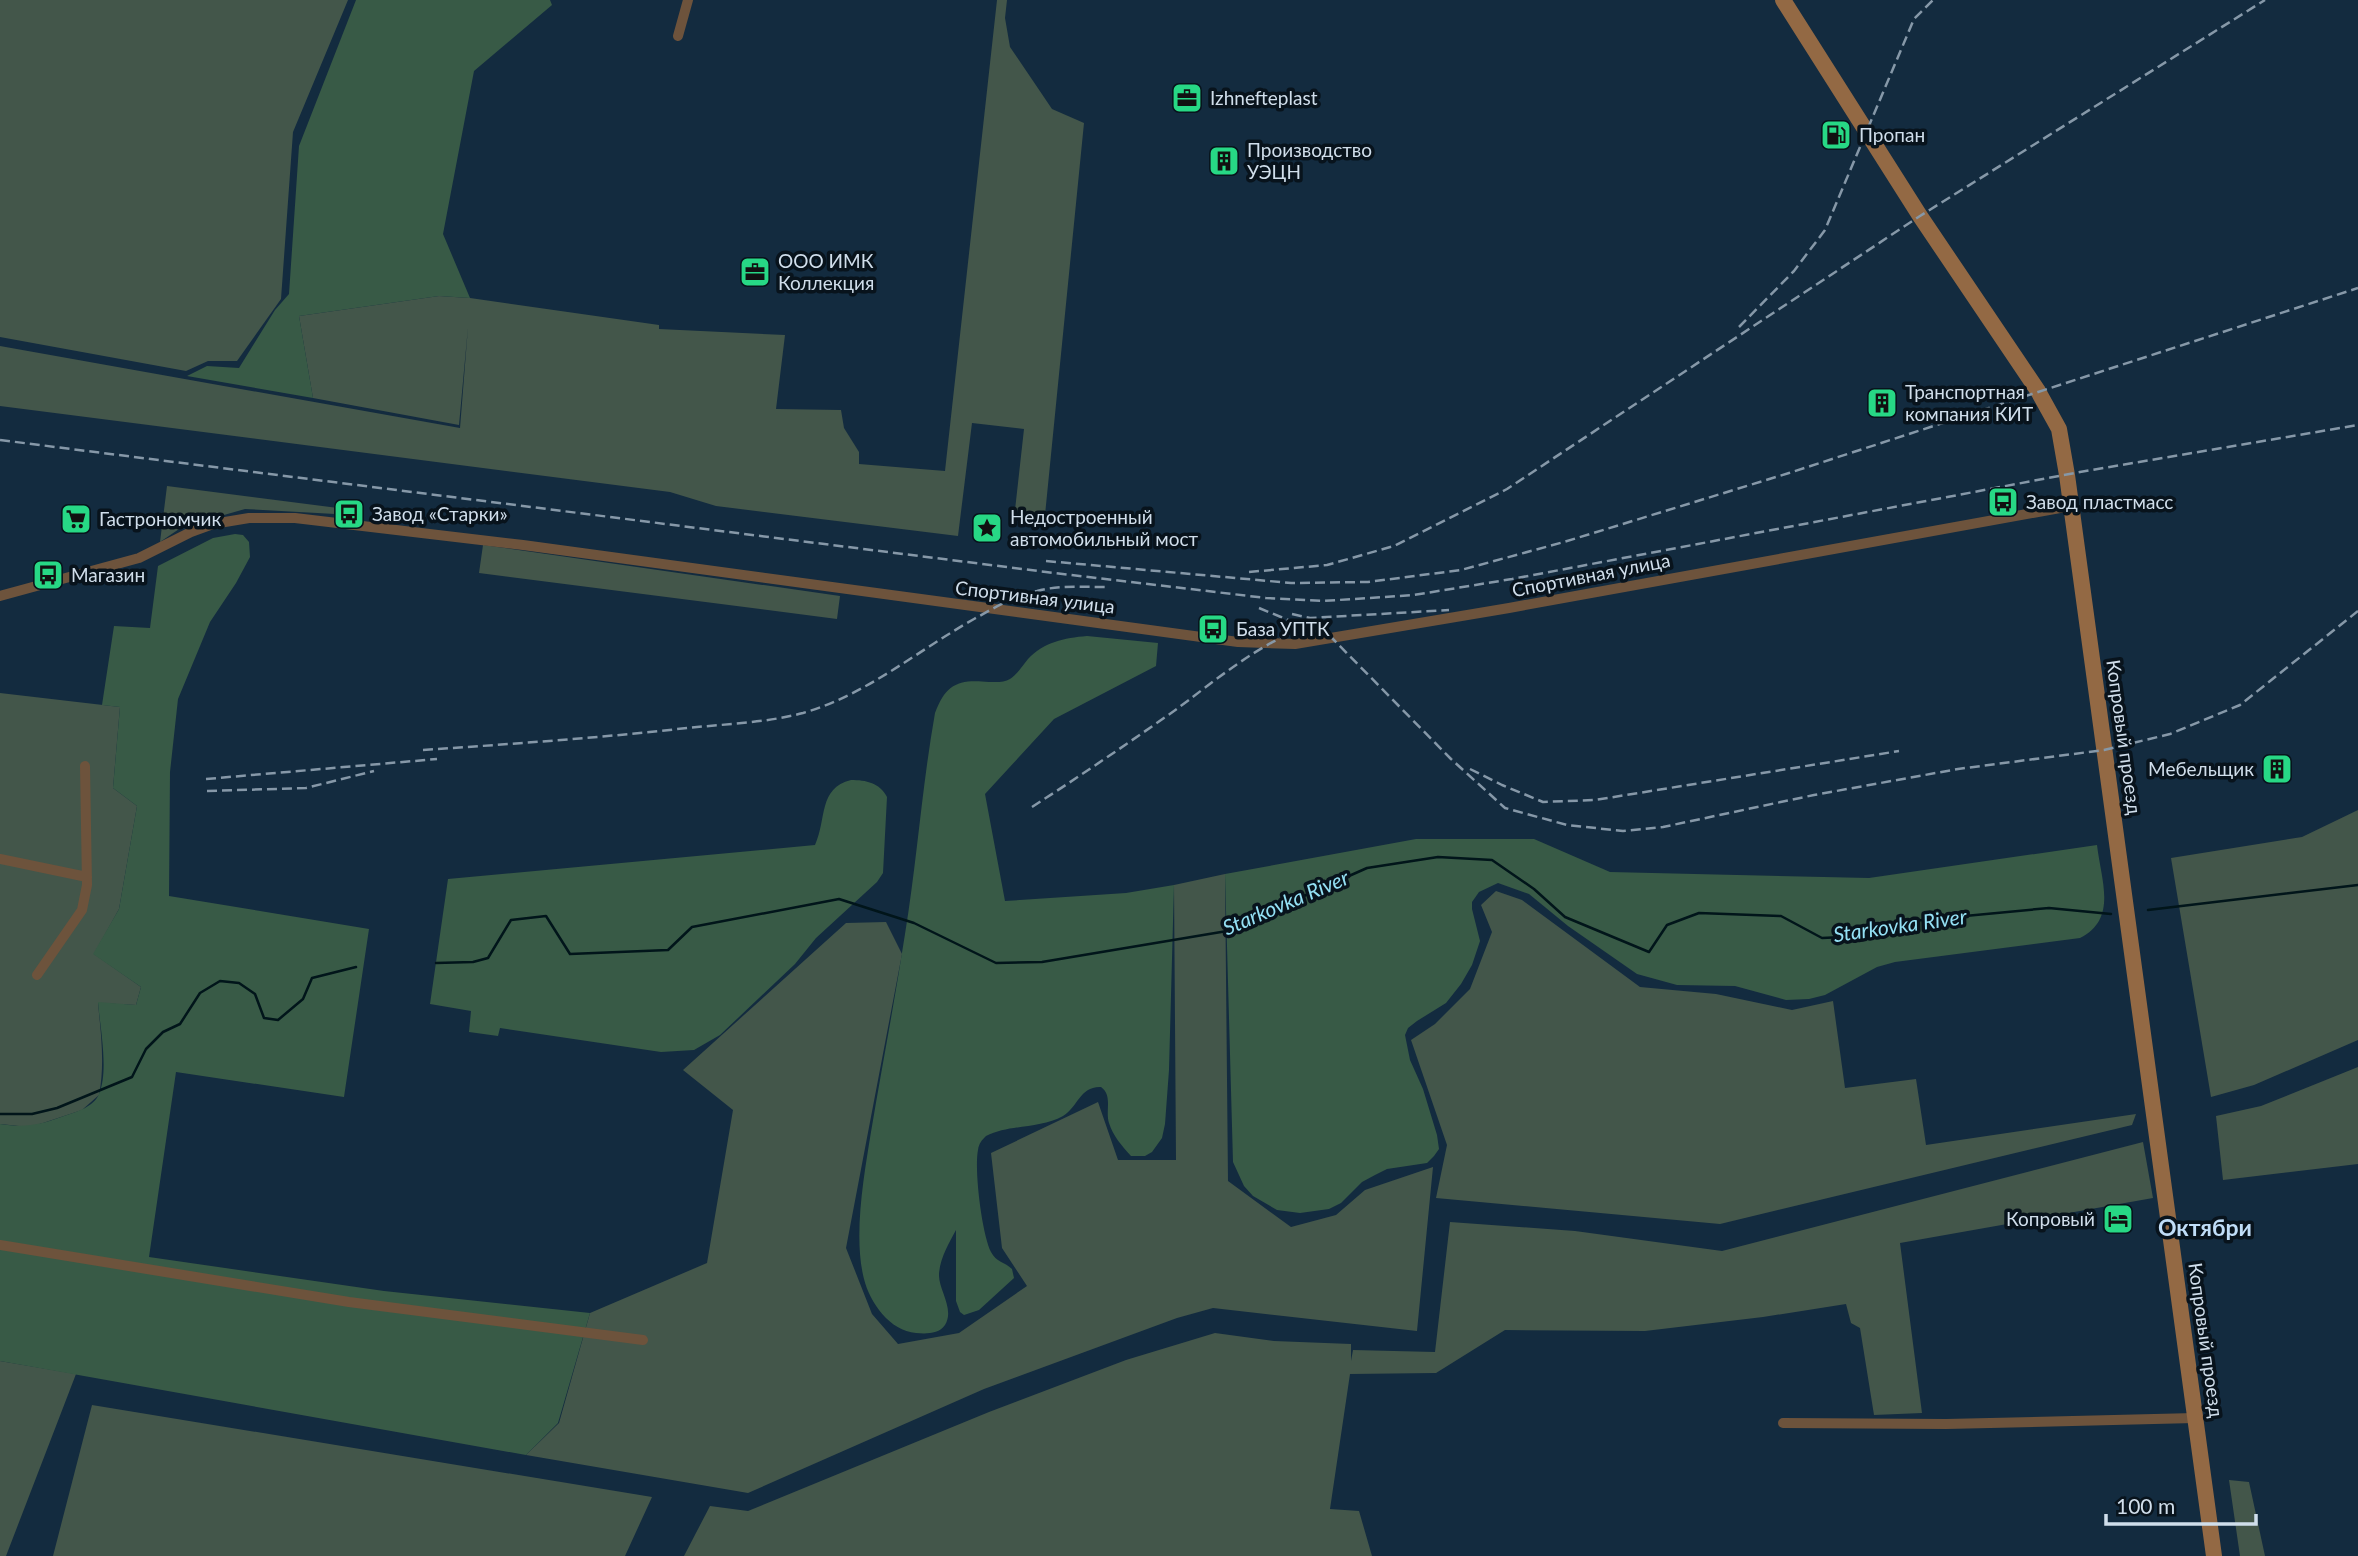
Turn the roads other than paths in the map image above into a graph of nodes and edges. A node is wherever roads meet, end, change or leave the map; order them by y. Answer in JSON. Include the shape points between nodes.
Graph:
{"nodes":[{"id":1,"x":688,"y":0,"type":"edge"},
{"id":2,"x":1783,"y":0,"type":"edge"},
{"id":3,"x":678,"y":36,"type":"dead end"},
{"id":4,"x":2071,"y":506,"type":"junction"},
{"id":5,"x":0,"y":596,"type":"edge"},
{"id":6,"x":85,"y":766,"type":"dead end"},
{"id":7,"x":0,"y":859,"type":"edge"},
{"id":8,"x":87,"y":877,"type":"junction"},
{"id":9,"x":37,"y":975,"type":"dead end"},
{"id":10,"x":0,"y":1245,"type":"edge"},
{"id":11,"x":643,"y":1340,"type":"dead end"},
{"id":12,"x":2195,"y":1418,"type":"junction"},
{"id":13,"x":1783,"y":1423,"type":"dead end"},
{"id":14,"x":2214,"y":1556,"type":"edge"}],
"edges":[{"from":1,"to":3,"type":"street"},
{"from":2,"to":4,"type":"main road","name":"Копровый проезд","via":[[2052,414],[2059,429]]},
{"from":4,"to":5,"type":"street","name":"Спортивная улица","via":[[1295,644],[1238,642],[295,518],[213,524],[139,558]]},
{"from":4,"to":12,"type":"main road","name":"Копровый проезд"},
{"from":6,"to":8,"type":"street"},
{"from":7,"to":8,"type":"street"},
{"from":8,"to":9,"type":"street","via":[[82,910]]},
{"from":10,"to":11,"type":"street","via":[[336,1300]]},
{"from":12,"to":13,"type":"street"},
{"from":12,"to":14,"type":"main road","name":"Копровый проезд"}]}
